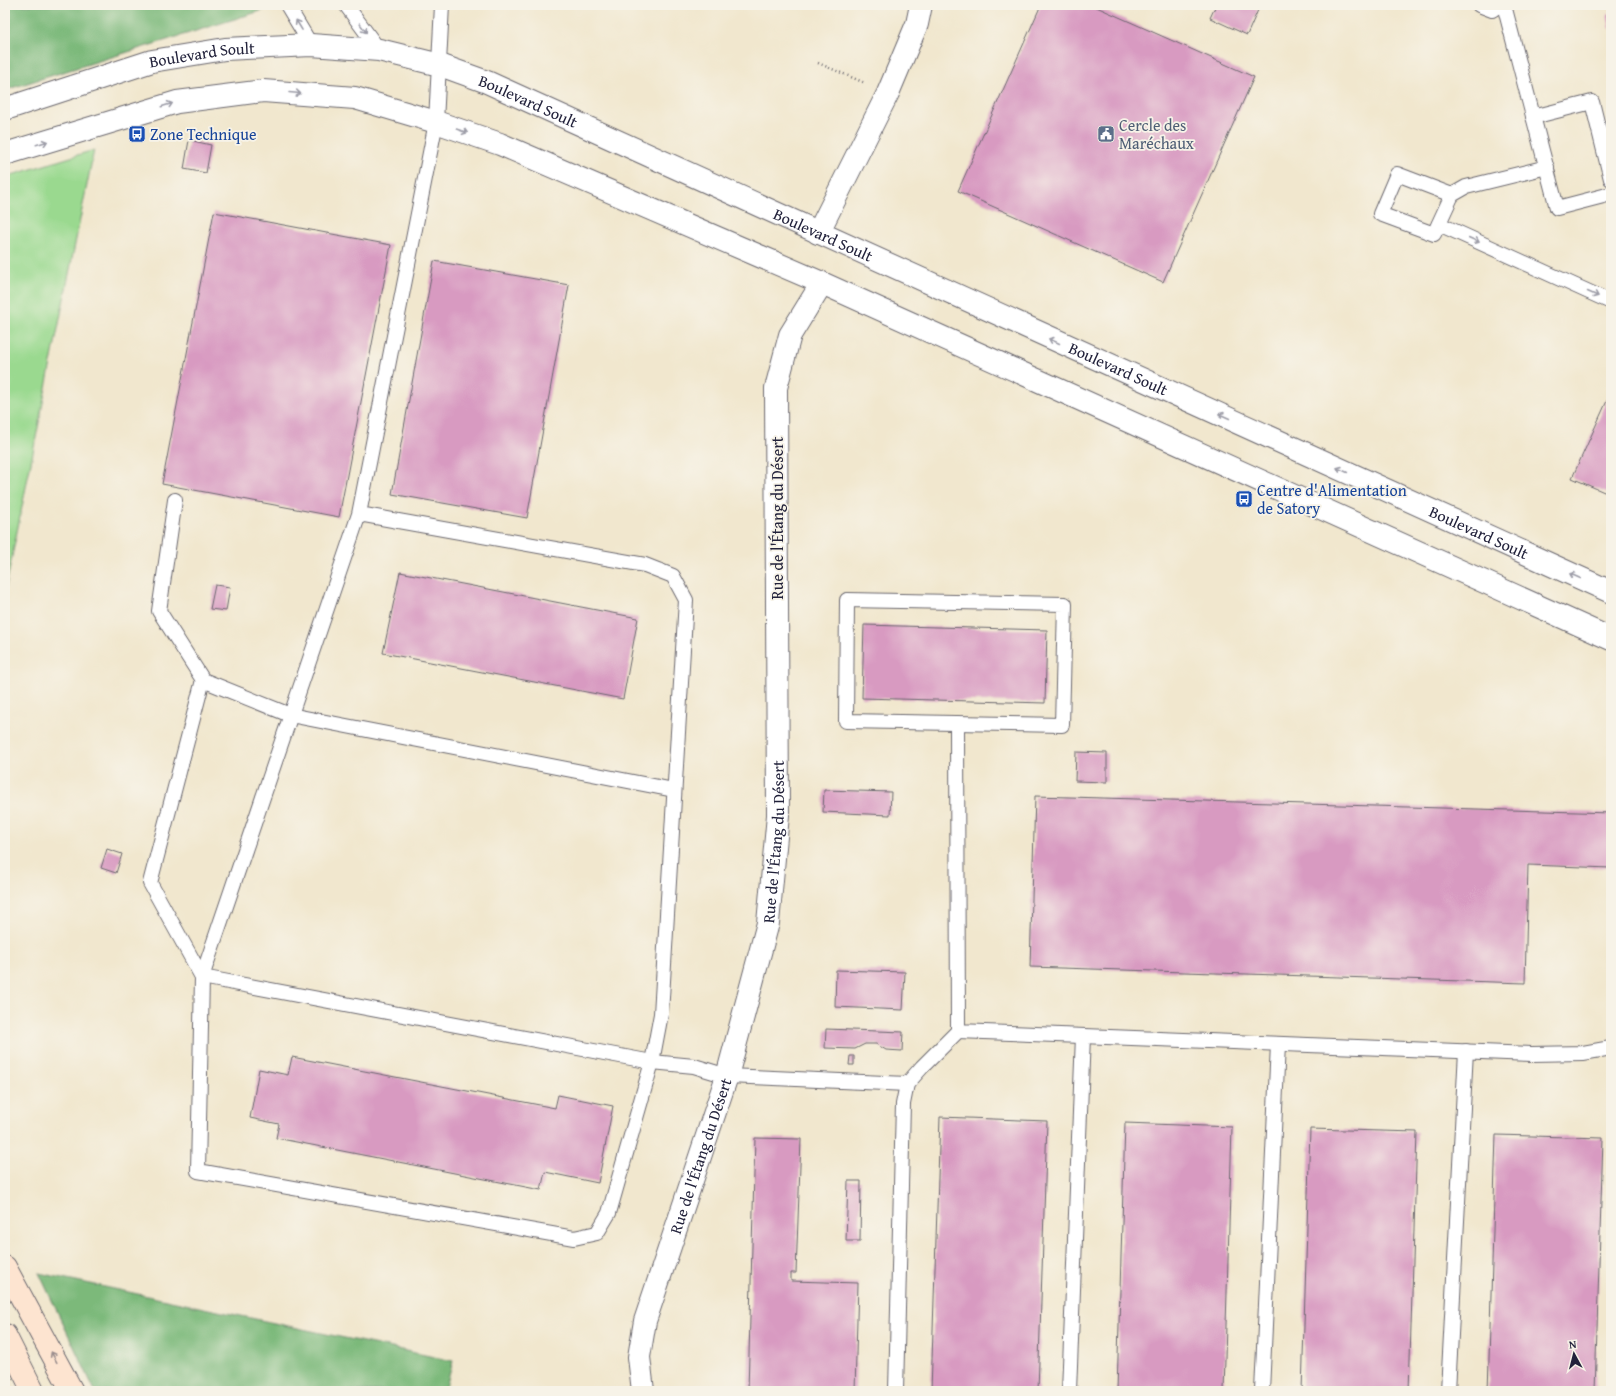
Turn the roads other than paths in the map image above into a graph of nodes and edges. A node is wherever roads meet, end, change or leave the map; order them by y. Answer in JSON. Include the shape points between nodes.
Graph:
{"nodes":[{"id":1,"x":287,"y":5,"type":"edge"},
{"id":2,"x":346,"y":5,"type":"edge"},
{"id":3,"x":442,"y":5,"type":"edge"},
{"id":4,"x":921,"y":5,"type":"edge"},
{"id":5,"x":1479,"y":5,"type":"edge"},
{"id":6,"x":1499,"y":5,"type":"edge"},
{"id":7,"x":1504,"y":5,"type":"edge"},
{"id":8,"x":311,"y":46,"type":"junction"},
{"id":9,"x":379,"y":50,"type":"junction"},
{"id":10,"x":440,"y":65,"type":"junction"},
{"id":11,"x":5,"y":109,"type":"edge"},
{"id":12,"x":1534,"y":117,"type":"junction"},
{"id":13,"x":436,"y":122,"type":"junction"},
{"id":14,"x":5,"y":154,"type":"edge"},
{"id":15,"x":1546,"y":167,"type":"junction"},
{"id":16,"x":1611,"y":179,"type":"edge"},
{"id":17,"x":1611,"y":194,"type":"edge"},
{"id":18,"x":1452,"y":195,"type":"junction"},
{"id":19,"x":1439,"y":224,"type":"junction"},
{"id":20,"x":818,"y":233,"type":"junction"},
{"id":21,"x":822,"y":283,"type":"junction"},
{"id":22,"x":1611,"y":302,"type":"edge"},
{"id":23,"x":175,"y":500,"type":"dead end"},
{"id":24,"x":359,"y":514,"type":"junction"},
{"id":25,"x":1611,"y":592,"type":"edge"},
{"id":26,"x":1611,"y":639,"type":"edge"},
{"id":27,"x":203,"y":680,"type":"junction"},
{"id":28,"x":290,"y":715,"type":"junction"},
{"id":29,"x":957,"y":723,"type":"junction"},
{"id":30,"x":674,"y":790,"type":"junction"},
{"id":31,"x":202,"y":977,"type":"junction"},
{"id":32,"x":958,"y":1032,"type":"junction"},
{"id":33,"x":1083,"y":1036,"type":"junction"},
{"id":34,"x":1278,"y":1044,"type":"junction"},
{"id":35,"x":1611,"y":1048,"type":"edge"},
{"id":36,"x":1466,"y":1051,"type":"junction"},
{"id":37,"x":652,"y":1062,"type":"junction"},
{"id":38,"x":727,"y":1076,"type":"junction"},
{"id":39,"x":907,"y":1084,"type":"junction"},
{"id":40,"x":5,"y":1267,"type":"edge"},
{"id":41,"x":5,"y":1334,"type":"edge"},
{"id":42,"x":33,"y":1391,"type":"edge"},
{"id":43,"x":72,"y":1391,"type":"edge"},
{"id":44,"x":643,"y":1391,"type":"edge"},
{"id":45,"x":896,"y":1391,"type":"edge"},
{"id":46,"x":1068,"y":1391,"type":"edge"},
{"id":47,"x":1262,"y":1391,"type":"edge"},
{"id":48,"x":1448,"y":1391,"type":"edge"}],
"edges":[{"from":8,"to":1,"type":"lane","one_way":true},
{"from":2,"to":9,"type":"lane","one_way":true},
{"from":3,"to":10,"type":"lane"},
{"from":4,"to":20,"type":"street","via":[[917,24],[888,93]]},
{"from":5,"to":6,"type":"lane","via":[[1492,10]]},
{"from":7,"to":12,"type":"lane"},
{"from":8,"to":9,"type":"street","name":"Boulevard Soult"},
{"from":8,"to":11,"type":"street","name":"Boulevard Soult","via":[[225,49],[152,61]]},
{"from":9,"to":10,"type":"street","name":"Boulevard Soult"},
{"from":10,"to":13,"type":"lane"},
{"from":10,"to":20,"type":"street","name":"Boulevard Soult","via":[[487,82]]},
{"from":12,"to":15,"type":"lane"},
{"from":12,"to":16,"type":"lane","via":[[1592,102]]},
{"from":14,"to":13,"type":"street","one_way":true,"via":[[177,102],[263,91],[355,98]]},
{"from":13,"to":21,"type":"street","one_way":true,"via":[[500,144]]},
{"from":13,"to":24,"type":"lane"},
{"from":15,"to":17,"type":"lane","via":[[1558,208]]},
{"from":15,"to":18,"type":"lane","via":[[1466,187]]},
{"from":18,"to":19,"type":"lane"},
{"from":18,"to":19,"type":"lane","via":[[1397,174],[1380,214],[1434,234]]},
{"from":19,"to":22,"type":"lane","one_way":true},
{"from":25,"to":20,"type":"street","name":"Boulevard Soult","one_way":true},
{"from":21,"to":26,"type":"street"},
{"from":21,"to":38,"type":"street","name":"Rue de l'Étang du Désert","via":[[790,335],[776,388],[778,815],[768,923]]},
{"from":23,"to":27,"type":"lane","via":[[159,611]]},
{"from":24,"to":28,"type":"lane"},
{"from":24,"to":30,"type":"lane","via":[[645,565],[673,576],[686,600]]},
{"from":27,"to":28,"type":"lane"},
{"from":27,"to":31,"type":"lane","via":[[150,883]]},
{"from":28,"to":30,"type":"lane"},
{"from":28,"to":31,"type":"lane"},
{"from":29,"to":29,"type":"lane","via":[[1062,725],[1065,604],[847,600],[846,721]]},
{"from":29,"to":32,"type":"lane"},
{"from":30,"to":37,"type":"lane","via":[[661,1014]]},
{"from":31,"to":37,"type":"lane"},
{"from":31,"to":37,"type":"lane","via":[[198,1171],[574,1238],[596,1233],[609,1213]]},
{"from":32,"to":33,"type":"lane"},
{"from":32,"to":39,"type":"lane"},
{"from":33,"to":34,"type":"lane"},
{"from":33,"to":46,"type":"lane"},
{"from":34,"to":36,"type":"lane"},
{"from":34,"to":47,"type":"lane"},
{"from":35,"to":36,"type":"lane","via":[[1583,1053]]},
{"from":36,"to":48,"type":"lane"},
{"from":37,"to":38,"type":"lane","via":[[694,1066]]},
{"from":38,"to":39,"type":"lane"},
{"from":38,"to":44,"type":"street","name":"Rue de l'Étang du Désert","via":[[645,1321],[639,1357]]},
{"from":39,"to":45,"type":"lane","via":[[903,1104]]},
{"from":43,"to":40,"type":"main road","one_way":true},
{"from":41,"to":42,"type":"main road"}]}
